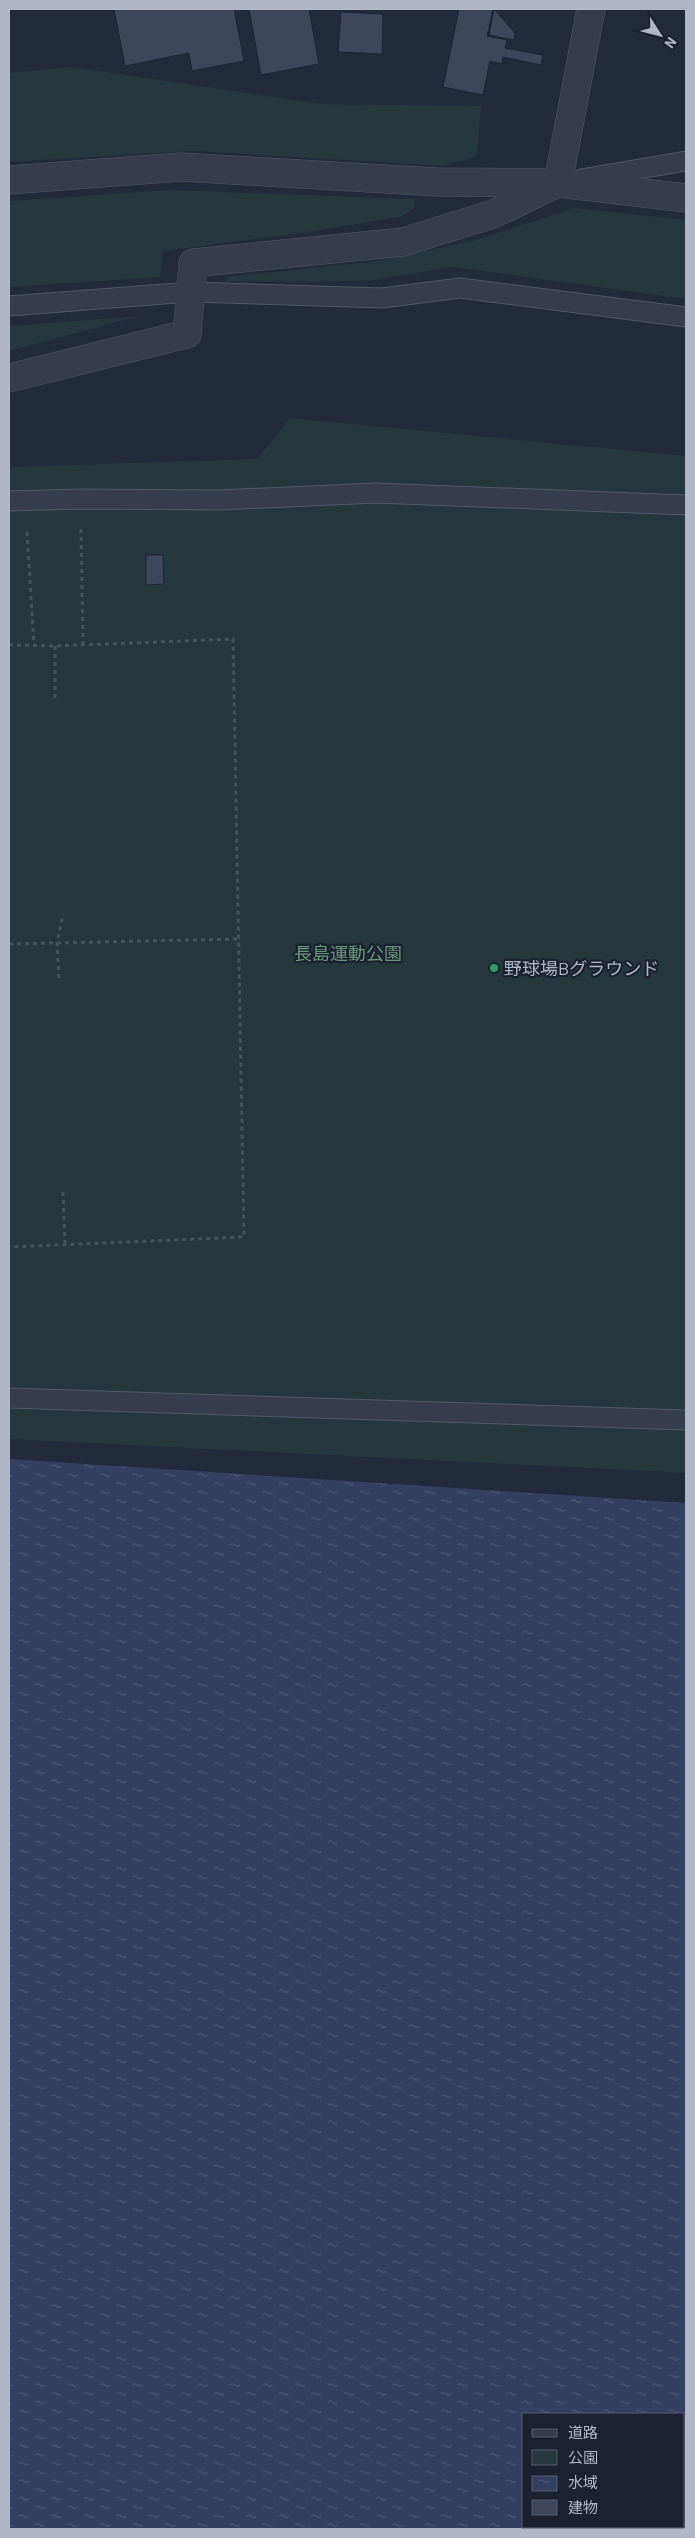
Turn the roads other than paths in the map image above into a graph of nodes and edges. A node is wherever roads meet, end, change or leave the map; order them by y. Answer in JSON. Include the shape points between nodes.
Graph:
{"nodes":[{"id":1,"x":591,"y":9,"type":"edge"},
{"id":2,"x":686,"y":161,"type":"edge"},
{"id":3,"x":9,"y":180,"type":"edge"},
{"id":4,"x":558,"y":183,"type":"junction"},
{"id":5,"x":686,"y":198,"type":"edge"},
{"id":6,"x":190,"y":292,"type":"junction"},
{"id":7,"x":9,"y":306,"type":"edge"},
{"id":8,"x":686,"y":317,"type":"edge"},
{"id":9,"x":9,"y":378,"type":"edge"},
{"id":10,"x":17,"y":501,"type":"edge"},
{"id":11,"x":686,"y":505,"type":"edge"},
{"id":12,"x":9,"y":1398,"type":"edge"},
{"id":13,"x":686,"y":1420,"type":"edge"}],
"edges":[{"from":1,"to":4,"type":"street"},
{"from":2,"to":4,"type":"lane"},
{"from":3,"to":4,"type":"street","via":[[181,167],[437,182]]},
{"from":4,"to":5,"type":"street"},
{"from":4,"to":6,"type":"street","via":[[493,214],[403,242],[193,263]]},
{"from":6,"to":7,"type":"lane"},
{"from":6,"to":8,"type":"lane","via":[[382,298],[460,288]]},
{"from":6,"to":9,"type":"street","via":[[187,334]]},
{"from":10,"to":11,"type":"lane","via":[[80,498],[219,500],[376,493]]},
{"from":12,"to":13,"type":"lane"}]}
